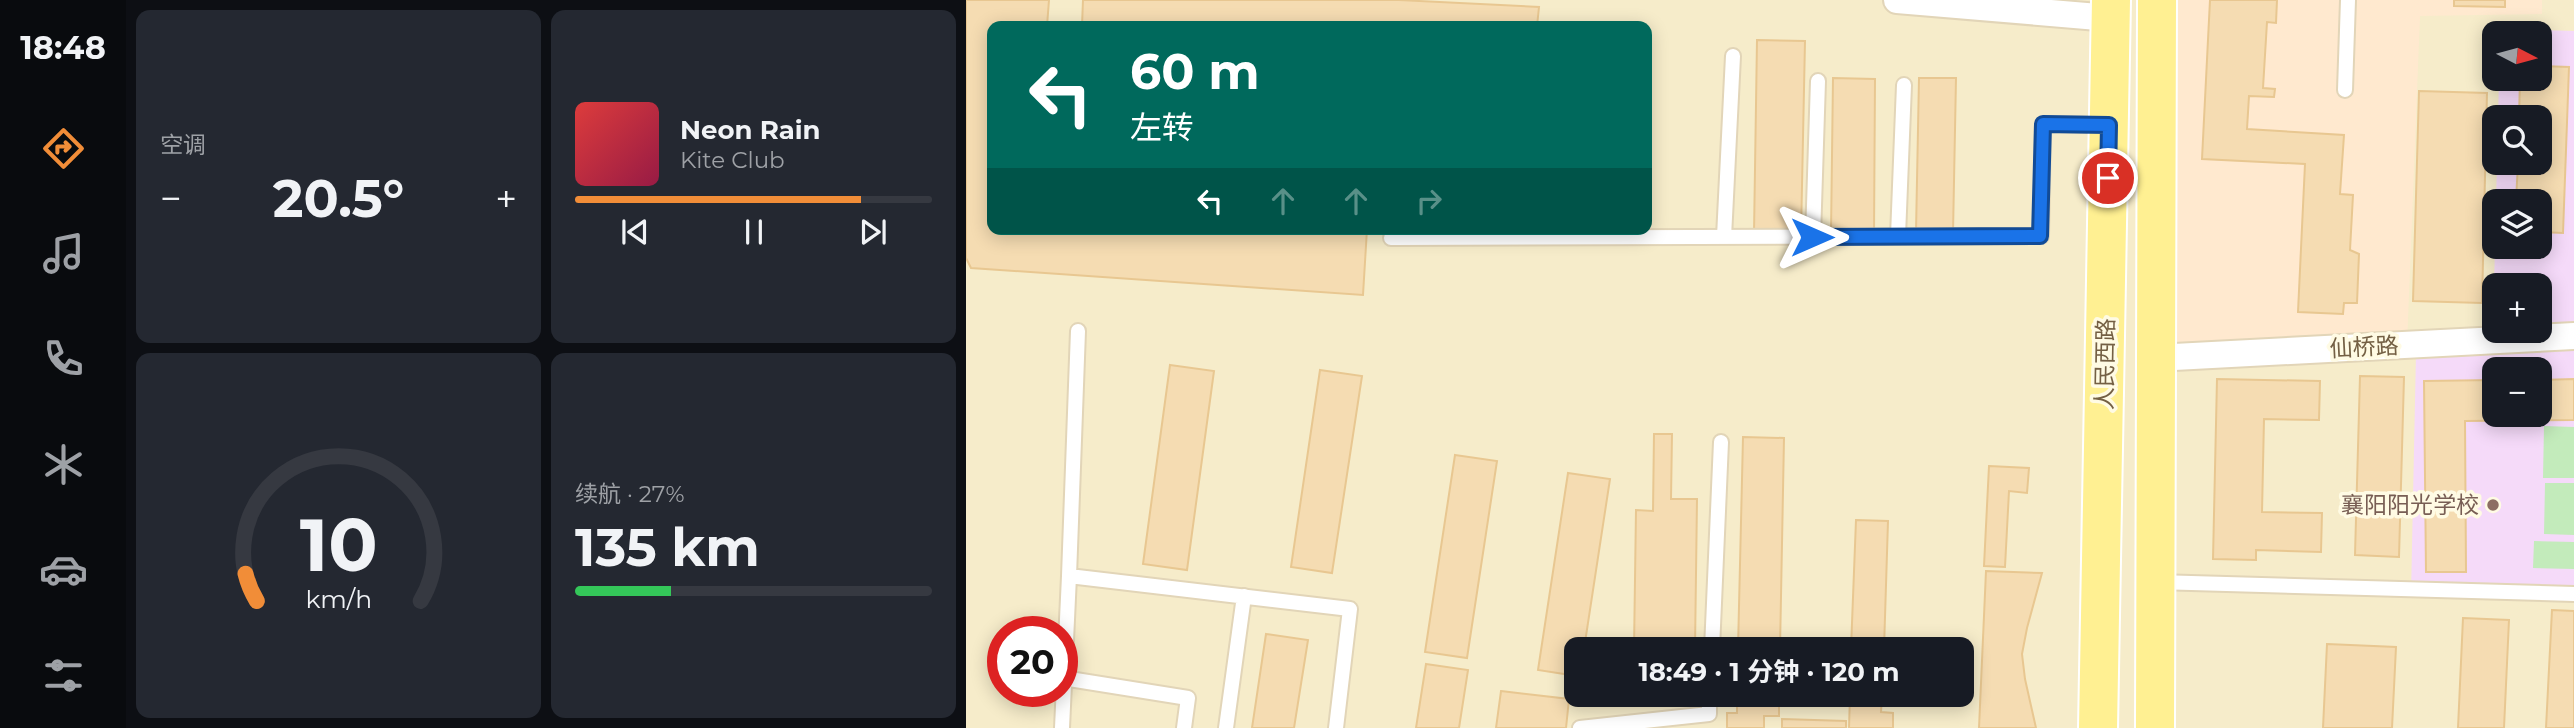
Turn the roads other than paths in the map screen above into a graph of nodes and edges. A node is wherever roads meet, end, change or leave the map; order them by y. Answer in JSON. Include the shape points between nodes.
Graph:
{"nodes":[{"id":1,"x":1897,"y":0,"type":"edge"},
{"id":2,"x":2157,"y":0,"type":"edge"},
{"id":3,"x":2348,"y":0,"type":"edge"},
{"id":4,"x":2110,"y":9,"type":"edge"},
{"id":5,"x":1733,"y":55,"type":"dead end"},
{"id":6,"x":1818,"y":80,"type":"dead end"},
{"id":7,"x":1905,"y":85,"type":"dead end"},
{"id":8,"x":2345,"y":90,"type":"dead end"},
{"id":9,"x":2109,"y":125,"type":"junction"},
{"id":10,"x":1898,"y":236,"type":"junction"},
{"id":11,"x":1724,"y":237,"type":"junction"},
{"id":12,"x":1812,"y":237,"type":"junction"},
{"id":13,"x":1391,"y":238,"type":"dead end"},
{"id":14,"x":1078,"y":331,"type":"dead end"},
{"id":15,"x":2574,"y":336,"type":"edge"},
{"id":16,"x":2155,"y":358,"type":"junction"},
{"id":17,"x":1721,"y":442,"type":"dead end"},
{"id":18,"x":1069,"y":576,"type":"junction"},
{"id":19,"x":2155,"y":582,"type":"junction"},
{"id":20,"x":2574,"y":594,"type":"edge"},
{"id":21,"x":1244,"y":596,"type":"junction"},
{"id":22,"x":1067,"y":616,"type":"edge"},
{"id":23,"x":1713,"y":637,"type":"edge"},
{"id":24,"x":1078,"y":680,"type":"edge"},
{"id":25,"x":1062,"y":707,"type":"edge"},
{"id":26,"x":1709,"y":707,"type":"edge"},
{"id":27,"x":1062,"y":728,"type":"edge"},
{"id":28,"x":1184,"y":728,"type":"edge"},
{"id":29,"x":1226,"y":728,"type":"edge"},
{"id":30,"x":1336,"y":728,"type":"edge"},
{"id":31,"x":1580,"y":728,"type":"edge"},
{"id":32,"x":2098,"y":728,"type":"edge"},
{"id":33,"x":2155,"y":728,"type":"edge"}],
"edges":[{"from":1,"to":4,"type":"street"},
{"from":2,"to":16,"type":"main road"},
{"from":3,"to":8,"type":"lane"},
{"from":4,"to":9,"type":"main road","name":"人民西路"},
{"from":5,"to":11,"type":"lane"},
{"from":6,"to":12,"type":"lane"},
{"from":7,"to":10,"type":"lane"},
{"from":9,"to":10,"type":"lane","via":[[2043,124],[2040,236]]},
{"from":9,"to":32,"type":"main road","name":"人民西路"},
{"from":10,"to":12,"type":"lane"},
{"from":11,"to":12,"type":"lane"},
{"from":11,"to":13,"type":"lane"},
{"from":14,"to":18,"type":"lane"},
{"from":15,"to":16,"type":"street","name":"仙桥路"},
{"from":16,"to":19,"type":"main road"},
{"from":17,"to":23,"type":"lane"},
{"from":18,"to":21,"type":"lane"},
{"from":18,"to":22,"type":"lane"},
{"from":19,"to":20,"type":"lane"},
{"from":19,"to":33,"type":"main road"},
{"from":21,"to":29,"type":"lane"},
{"from":21,"to":30,"type":"lane","via":[[1349,609]]},
{"from":24,"to":28,"type":"lane","via":[[1188,698]]},
{"from":25,"to":27,"type":"lane"},
{"from":26,"to":31,"type":"lane","via":[[1709,714]]}]}
